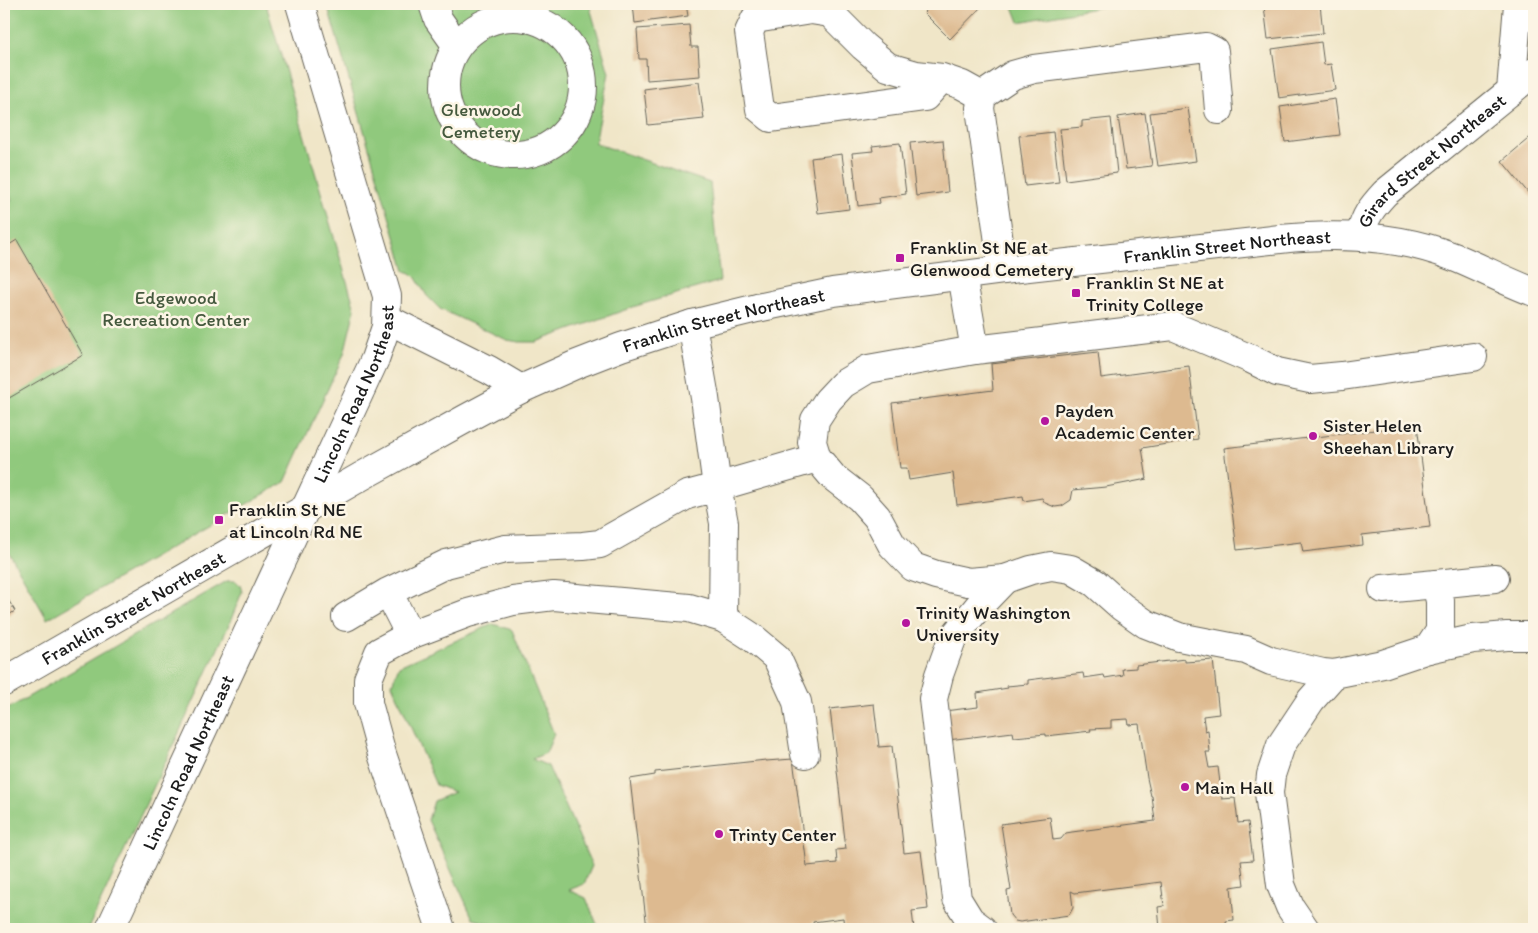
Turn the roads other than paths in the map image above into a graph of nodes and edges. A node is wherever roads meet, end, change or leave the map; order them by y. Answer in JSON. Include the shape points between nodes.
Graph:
{"nodes":[{"id":1,"x":300,"y":4,"type":"edge"},
{"id":2,"x":433,"y":4,"type":"edge"},
{"id":3,"x":1518,"y":4,"type":"edge"},
{"id":4,"x":549,"y":14,"type":"edge"},
{"id":5,"x":457,"y":46,"type":"junction"},
{"id":6,"x":1534,"y":72,"type":"edge"},
{"id":7,"x":942,"y":78,"type":"junction"},
{"id":8,"x":1511,"y":92,"type":"junction"},
{"id":9,"x":982,"y":96,"type":"junction"},
{"id":10,"x":1220,"y":110,"type":"dead end"},
{"id":11,"x":1360,"y":236,"type":"junction"},
{"id":12,"x":1003,"y":270,"type":"junction"},
{"id":13,"x":962,"y":275,"type":"junction"},
{"id":14,"x":1528,"y":294,"type":"edge"},
{"id":15,"x":387,"y":319,"type":"junction"},
{"id":16,"x":692,"y":324,"type":"junction"},
{"id":17,"x":975,"y":350,"type":"junction"},
{"id":18,"x":1473,"y":357,"type":"dead end"},
{"id":19,"x":521,"y":389,"type":"junction"},
{"id":20,"x":817,"y":458,"type":"junction"},
{"id":21,"x":717,"y":487,"type":"junction"},
{"id":22,"x":306,"y":509,"type":"junction"},
{"id":23,"x":1495,"y":578,"type":"dead end"},
{"id":24,"x":1005,"y":579,"type":"junction"},
{"id":25,"x":1436,"y":584,"type":"junction"},
{"id":26,"x":1383,"y":589,"type":"dead end"},
{"id":27,"x":388,"y":592,"type":"junction"},
{"id":28,"x":346,"y":617,"type":"dead end"},
{"id":29,"x":723,"y":618,"type":"junction"},
{"id":30,"x":410,"y":635,"type":"junction"},
{"id":31,"x":1534,"y":636,"type":"edge"},
{"id":32,"x":1428,"y":648,"type":"junction"},
{"id":33,"x":1334,"y":674,"type":"junction"},
{"id":34,"x":4,"y":682,"type":"edge"},
{"id":35,"x":805,"y":754,"type":"dead end"},
{"id":36,"x":110,"y":929,"type":"edge"},
{"id":37,"x":441,"y":929,"type":"edge"},
{"id":38,"x":982,"y":929,"type":"edge"},
{"id":39,"x":1305,"y":929,"type":"edge"}],
"edges":[{"from":1,"to":15,"type":"street","name":"Lincoln Road Northeast","via":[[387,296]]},
{"from":2,"to":5,"type":"street","via":[[438,19]]},
{"from":3,"to":8,"type":"street"},
{"from":4,"to":5,"type":"street","via":[[488,21],[471,31]]},
{"from":4,"to":5,"type":"street","via":[[579,61],[584,84],[580,108],[569,129],[552,145],[529,154],[505,156],[482,149],[463,135],[450,115],[444,92],[446,68]]},
{"from":6,"to":8,"type":"street","name":"Girard Street Northeast"},
{"from":7,"to":7,"type":"street","via":[[916,75],[888,66],[830,13],[810,10],[755,19],[749,32],[760,109],[771,118],[925,97]]},
{"from":7,"to":9,"type":"street"},
{"from":8,"to":11,"type":"street","name":"Girard Street Northeast","via":[[1385,193],[1366,217]]},
{"from":9,"to":10,"type":"street","via":[[1013,75],[1034,69],[1206,46],[1214,51]]},
{"from":9,"to":12,"type":"street","via":[[980,108]]},
{"from":11,"to":12,"type":"street","name":"Franklin Street Northeast","via":[[1289,238]]},
{"from":11,"to":14,"type":"street","name":"Franklin Street Northeast","via":[[1393,240],[1453,256]]},
{"from":12,"to":13,"type":"street","name":"Franklin Street Northeast"},
{"from":13,"to":16,"type":"street","name":"Franklin Street Northeast","via":[[833,292]]},
{"from":13,"to":17,"type":"street"},
{"from":15,"to":19,"type":"street"},
{"from":15,"to":22,"type":"street","name":"Lincoln Road Northeast","via":[[379,351]]},
{"from":16,"to":19,"type":"street","name":"Franklin Street Northeast","via":[[577,364]]},
{"from":16,"to":21,"type":"street"},
{"from":17,"to":18,"type":"street","via":[[1174,326],[1277,372],[1310,379]]},
{"from":17,"to":20,"type":"street","via":[[868,369],[843,384],[815,420],[812,442]]},
{"from":19,"to":22,"type":"street","name":"Franklin Street Northeast"},
{"from":20,"to":21,"type":"street"},
{"from":20,"to":24,"type":"street","via":[[833,477],[872,511],[892,545],[913,567],[968,582]]},
{"from":21,"to":27,"type":"street","via":[[687,495],[600,544],[504,549],[446,564]]},
{"from":21,"to":29,"type":"street","via":[[724,523]]},
{"from":22,"to":34,"type":"street","name":"Franklin Street Northeast"},
{"from":22,"to":36,"type":"street","name":"Lincoln Road Northeast"},
{"from":23,"to":25,"type":"street"},
{"from":24,"to":33,"type":"street","via":[[1051,566],[1071,569],[1095,583],[1146,624],[1179,638],[1246,650],[1271,661]]},
{"from":24,"to":38,"type":"street","via":[[952,639],[934,699],[957,899],[970,920]]},
{"from":25,"to":26,"type":"street"},
{"from":25,"to":32,"type":"street","via":[[1440,601],[1440,631]]},
{"from":27,"to":28,"type":"street"},
{"from":27,"to":30,"type":"street"},
{"from":29,"to":30,"type":"street","via":[[689,608],[554,596],[513,601],[468,613]]},
{"from":29,"to":35,"type":"street","via":[[778,658],[797,702]]},
{"from":30,"to":37,"type":"street","via":[[379,652],[368,679],[368,703]]},
{"from":31,"to":32,"type":"street","via":[[1473,639]]},
{"from":32,"to":33,"type":"street","via":[[1382,664]]},
{"from":33,"to":39,"type":"street","via":[[1311,700],[1281,745],[1268,793],[1281,885],[1290,907]]}]}
